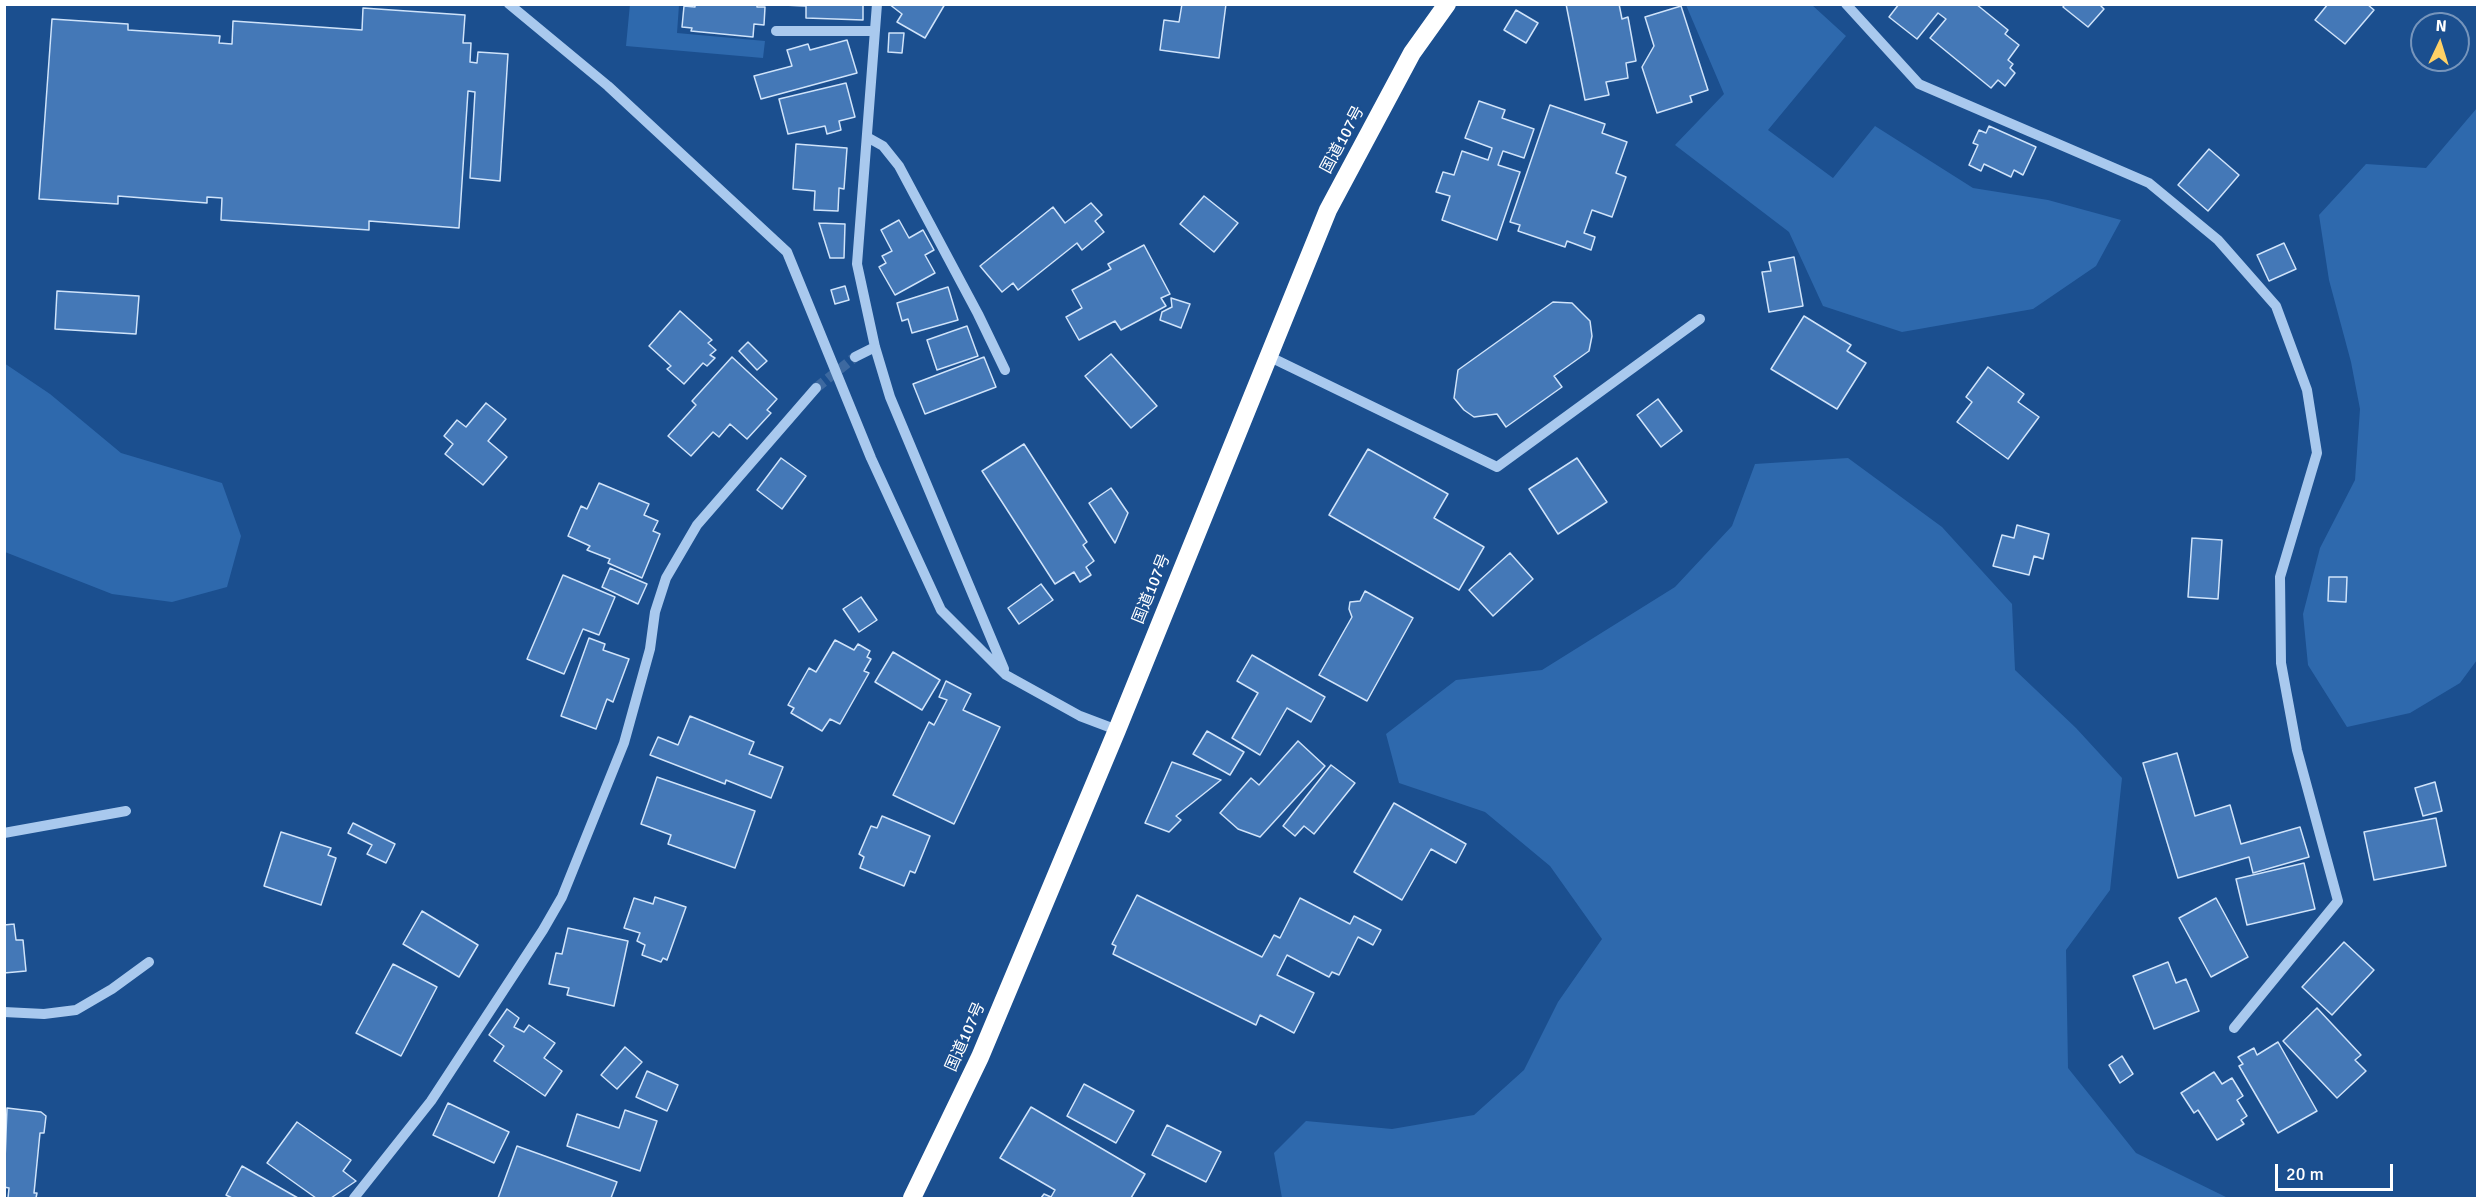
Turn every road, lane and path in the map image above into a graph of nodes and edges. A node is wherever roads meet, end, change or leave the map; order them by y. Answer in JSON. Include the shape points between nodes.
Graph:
{"nodes":[{"id":1,"x":509,"y":4,"type":"edge"},
{"id":2,"x":877,"y":4,"type":"edge"},
{"id":3,"x":1447,"y":4,"type":"edge"},
{"id":4,"x":1846,"y":4,"type":"edge"},
{"id":5,"x":776,"y":31,"type":"dead end"},
{"id":6,"x":875,"y":31,"type":"junction"},
{"id":7,"x":867,"y":137,"type":"junction"},
{"id":8,"x":1700,"y":319,"type":"dead end"},
{"id":9,"x":875,"y":347,"type":"junction"},
{"id":10,"x":1268,"y":356,"type":"junction"},
{"id":11,"x":855,"y":357,"type":"tunnel mouth"},
{"id":12,"x":1005,"y":370,"type":"dead end"},
{"id":13,"x":816,"y":388,"type":"tunnel mouth"},
{"id":14,"x":1006,"y":675,"type":"junction"},
{"id":15,"x":1117,"y":729,"type":"junction"},
{"id":16,"x":126,"y":811,"type":"dead end"},
{"id":17,"x":4,"y":833,"type":"edge"},
{"id":18,"x":149,"y":962,"type":"dead end"},
{"id":19,"x":4,"y":1012,"type":"edge"},
{"id":20,"x":2234,"y":1028,"type":"dead end"},
{"id":21,"x":354,"y":1198,"type":"edge"},
{"id":22,"x":912,"y":1198,"type":"edge"}],
"edges":[{"from":1,"to":14,"type":"street","via":[[608,86],[787,252],[871,458],[941,610]]},
{"from":2,"to":6,"type":"street"},
{"from":3,"to":10,"type":"highway","name":"国道107号","via":[[1412,53],[1328,210]]},
{"from":4,"to":20,"type":"street","via":[[1919,84],[2149,183],[2218,240],[2276,306],[2307,390],[2317,453],[2280,577],[2281,663],[2297,750],[2338,902]]},
{"from":5,"to":6,"type":"street"},
{"from":6,"to":7,"type":"street"},
{"from":7,"to":9,"type":"street","via":[[856,264]]},
{"from":7,"to":12,"type":"street","via":[[883,146],[899,166]]},
{"from":8,"to":10,"type":"street","via":[[1497,467]]},
{"from":9,"to":11,"type":"street"},
{"from":9,"to":14,"type":"street","via":[[890,397]]},
{"from":10,"to":15,"type":"highway","name":"国道107号"},
{"from":13,"to":21,"type":"street","via":[[697,525],[666,578],[624,743],[562,897],[431,1101]]},
{"from":14,"to":15,"type":"street","via":[[1080,716]]},
{"from":15,"to":22,"type":"highway","name":"国道107号","via":[[980,1057]]},
{"from":16,"to":17,"type":"street"},
{"from":18,"to":19,"type":"street","via":[[75,1010],[44,1014]]}]}
